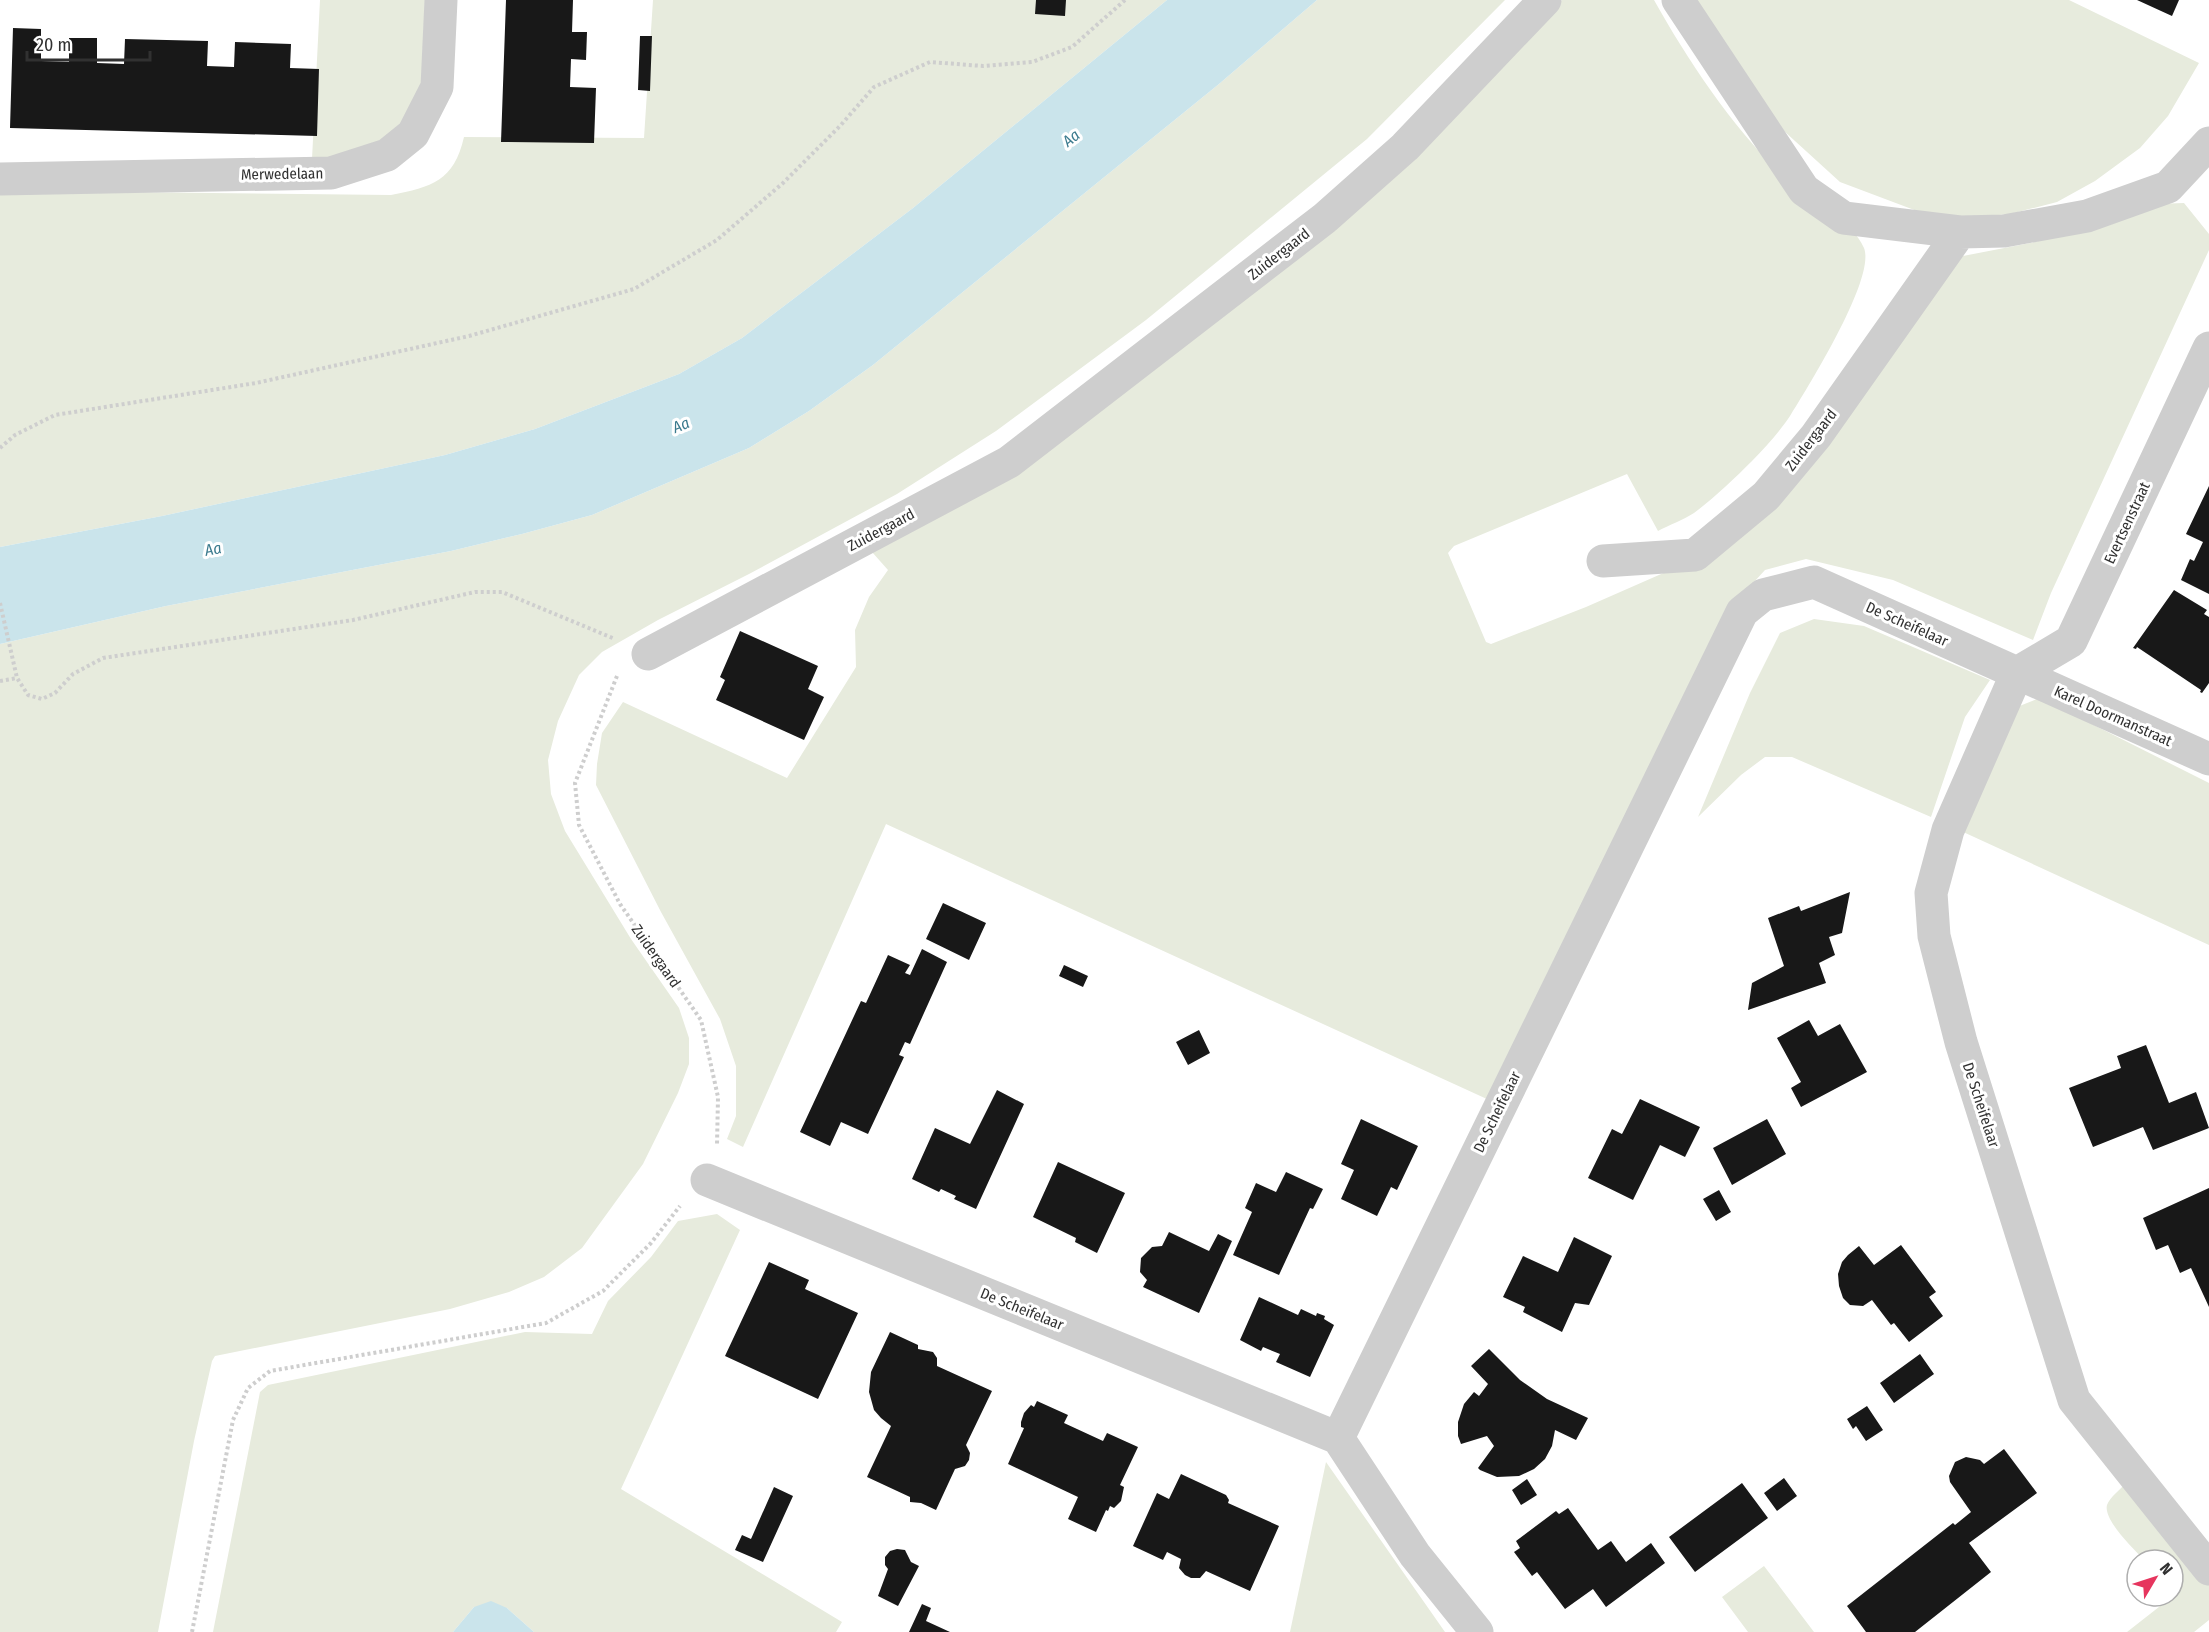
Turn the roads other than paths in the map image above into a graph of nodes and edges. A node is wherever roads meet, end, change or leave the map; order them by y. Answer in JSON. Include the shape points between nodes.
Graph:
{"nodes":[{"id":1,"x":441,"y":0,"type":"edge"},
{"id":2,"x":1545,"y":0,"type":"edge"},
{"id":3,"x":1678,"y":0,"type":"edge"},
{"id":4,"x":2209,"y":144,"type":"edge"},
{"id":5,"x":0,"y":179,"type":"edge"},
{"id":6,"x":1960,"y":232,"type":"junction"},
{"id":7,"x":2209,"y":348,"type":"edge"},
{"id":8,"x":1603,"y":561,"type":"dead end"},
{"id":9,"x":648,"y":654,"type":"road end"},
{"id":10,"x":2017,"y":673,"type":"junction"},
{"id":11,"x":2209,"y":759,"type":"edge"},
{"id":12,"x":707,"y":1180,"type":"road end"},
{"id":13,"x":1338,"y":1438,"type":"junction"},
{"id":14,"x":2209,"y":1569,"type":"edge"},
{"id":15,"x":1477,"y":1632,"type":"edge"}],
"edges":[{"from":1,"to":5,"type":"street","name":"Merwedelaan","via":[[437,87],[413,134],[387,155],[331,173]]},
{"from":2,"to":9,"type":"street","name":"Zuidergaard","via":[[1405,147],[1325,219],[1009,462]]},
{"from":3,"to":6,"type":"street","via":[[1804,190],[1844,218]]},
{"from":4,"to":6,"type":"street","via":[[2168,187],[2087,216],[2004,231]]},
{"from":6,"to":8,"type":"street","name":"Zuidergaard","via":[[1816,436],[1766,496],[1695,555]]},
{"from":7,"to":10,"type":"street","name":"Evertsenstraat","via":[[2071,640]]},
{"from":10,"to":11,"type":"street","name":"Karel Doormanstraat"},
{"from":10,"to":13,"type":"street","name":"De Scheifelaar","via":[[1814,582],[1763,595],[1742,612]]},
{"from":10,"to":14,"type":"street","name":"De Scheifelaar","via":[[1948,830],[1931,893],[1934,936],[1961,1042],[2074,1400]]},
{"from":12,"to":13,"type":"street","name":"De Scheifelaar"},
{"from":13,"to":15,"type":"street","via":[[1415,1556]]}]}
